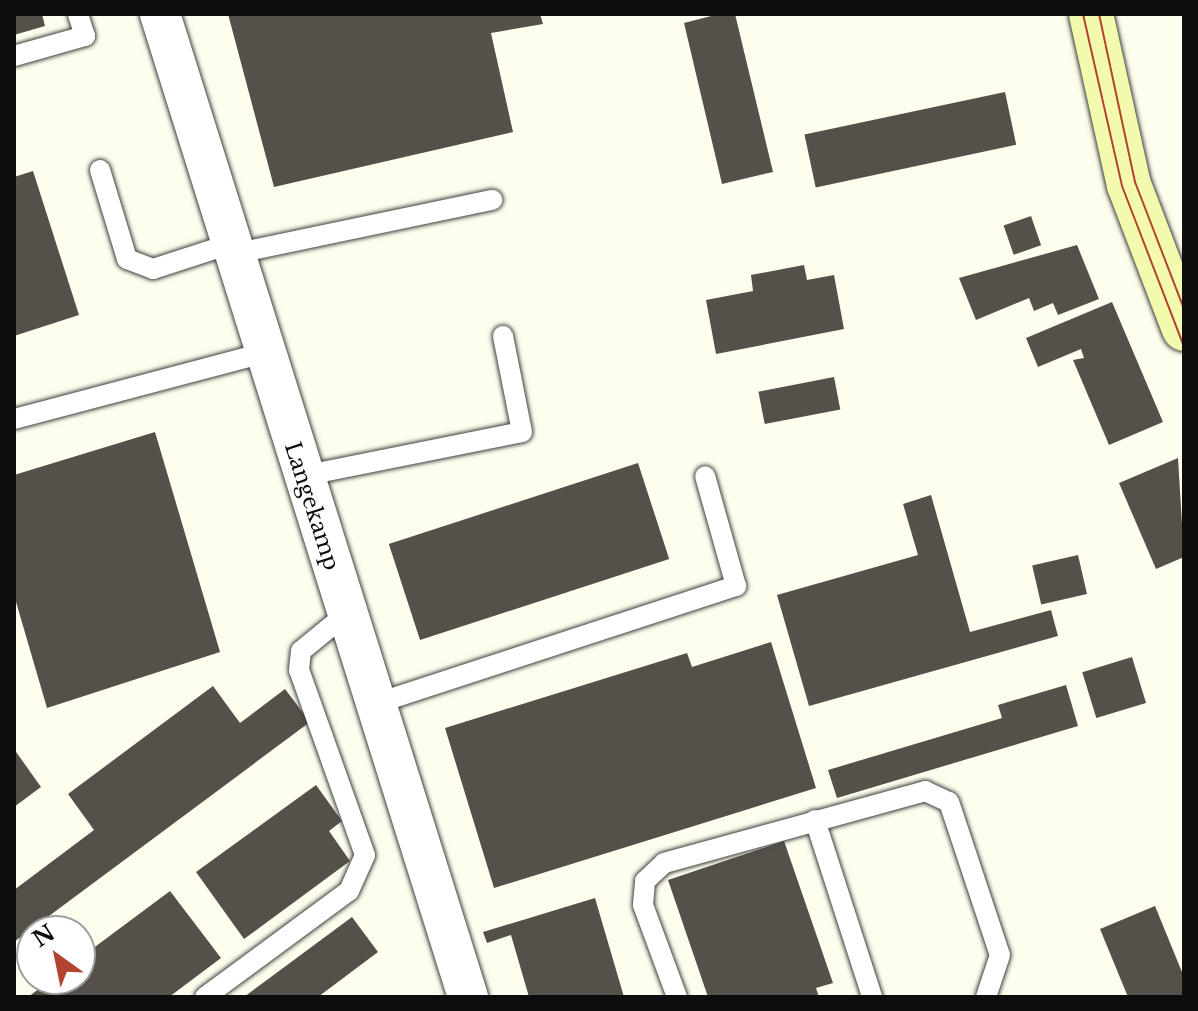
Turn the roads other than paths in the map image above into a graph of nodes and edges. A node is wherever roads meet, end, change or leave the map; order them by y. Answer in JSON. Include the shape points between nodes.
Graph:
{"nodes":[{"id":1,"x":78,"y":14,"type":"edge"},
{"id":2,"x":160,"y":14,"type":"edge"},
{"id":3,"x":1091,"y":14,"type":"edge"},
{"id":4,"x":14,"y":56,"type":"edge"},
{"id":5,"x":100,"y":170,"type":"dead end"},
{"id":6,"x":492,"y":200,"type":"dead end"},
{"id":7,"x":232,"y":249,"type":"junction"},
{"id":8,"x":1184,"y":329,"type":"edge"},
{"id":9,"x":503,"y":336,"type":"dead end"},
{"id":10,"x":263,"y":353,"type":"junction"},
{"id":11,"x":14,"y":419,"type":"edge"},
{"id":12,"x":302,"y":476,"type":"junction"},
{"id":13,"x":705,"y":476,"type":"dead end"},
{"id":14,"x":346,"y":614,"type":"junction"},
{"id":15,"x":375,"y":704,"type":"junction"},
{"id":16,"x":815,"y":820,"type":"junction"},
{"id":17,"x":205,"y":997,"type":"edge"},
{"id":18,"x":468,"y":997,"type":"edge"},
{"id":19,"x":677,"y":997,"type":"edge"},
{"id":20,"x":872,"y":997,"type":"edge"},
{"id":21,"x":986,"y":997,"type":"edge"}],
"edges":[{"from":1,"to":4,"type":"lane","via":[[85,36]]},
{"from":2,"to":7,"type":"street","name":"Langekamp"},
{"from":3,"to":8,"type":"street","via":[[1129,185]]},
{"from":5,"to":7,"type":"lane","via":[[127,259],[153,269]]},
{"from":6,"to":7,"type":"lane"},
{"from":7,"to":10,"type":"street","name":"Langekamp"},
{"from":9,"to":12,"type":"lane","via":[[522,432]]},
{"from":10,"to":11,"type":"lane"},
{"from":10,"to":12,"type":"street","name":"Langekamp"},
{"from":12,"to":14,"type":"street","name":"Langekamp"},
{"from":13,"to":15,"type":"lane","via":[[736,586]]},
{"from":14,"to":15,"type":"street","name":"Langekamp"},
{"from":14,"to":17,"type":"lane","via":[[301,651],[299,670],[365,855],[349,891]]},
{"from":15,"to":18,"type":"street","name":"Langekamp"},
{"from":16,"to":19,"type":"lane","via":[[664,863],[645,881],[643,905]]},
{"from":16,"to":20,"type":"lane"},
{"from":16,"to":21,"type":"lane","via":[[925,791],[949,802],[1000,955]]}]}
